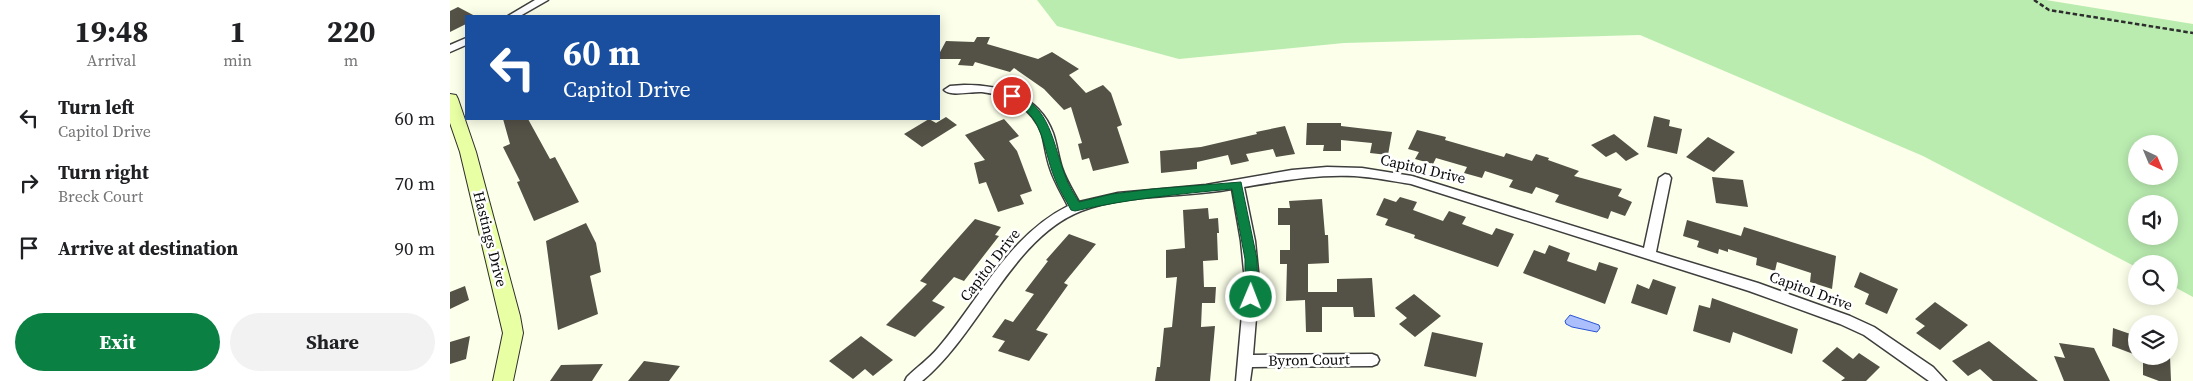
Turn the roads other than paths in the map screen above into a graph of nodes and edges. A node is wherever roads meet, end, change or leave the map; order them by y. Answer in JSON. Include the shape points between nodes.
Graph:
{"nodes":[{"id":1,"x":543,"y":0,"type":"edge"},
{"id":2,"x":515,"y":15,"type":"edge"},
{"id":3,"x":465,"y":40,"type":"edge"},
{"id":4,"x":450,"y":48,"type":"edge"},
{"id":5,"x":950,"y":90,"type":"dead end"},
{"id":6,"x":450,"y":99,"type":"edge"},
{"id":7,"x":1665,"y":178,"type":"dead end"},
{"id":8,"x":1237,"y":185,"type":"junction"},
{"id":9,"x":1075,"y":207,"type":"junction"},
{"id":10,"x":1648,"y":254,"type":"junction"},
{"id":11,"x":1372,"y":360,"type":"dead end"},
{"id":12,"x":1246,"y":361,"type":"junction"},
{"id":13,"x":503,"y":381,"type":"edge"},
{"id":14,"x":912,"y":381,"type":"edge"},
{"id":15,"x":1243,"y":381,"type":"edge"},
{"id":16,"x":1939,"y":381,"type":"edge"}],
"edges":[{"from":1,"to":2,"type":"street"},
{"from":3,"to":4,"type":"street"},
{"from":5,"to":9,"type":"street","via":[[987,87],[1002,91],[1038,114],[1047,132],[1060,179]]},
{"from":6,"to":13,"type":"street","name":"Hastings Drive","via":[[468,152],[510,316],[512,333]]},
{"from":7,"to":10,"type":"street"},
{"from":8,"to":9,"type":"street","name":"Capitol Drive","via":[[1112,198]]},
{"from":8,"to":10,"type":"street","name":"Capitol Drive","via":[[1292,175],[1344,171],[1376,173],[1456,192]]},
{"from":8,"to":12,"type":"street","via":[[1252,281]]},
{"from":9,"to":14,"type":"street","name":"Capitol Drive","via":[[1037,232],[1015,256],[941,355]]},
{"from":10,"to":16,"type":"street","name":"Capitol Drive","via":[[1845,320],[1876,336]]},
{"from":11,"to":12,"type":"street","name":"Byron Court"},
{"from":12,"to":15,"type":"street"}]}
